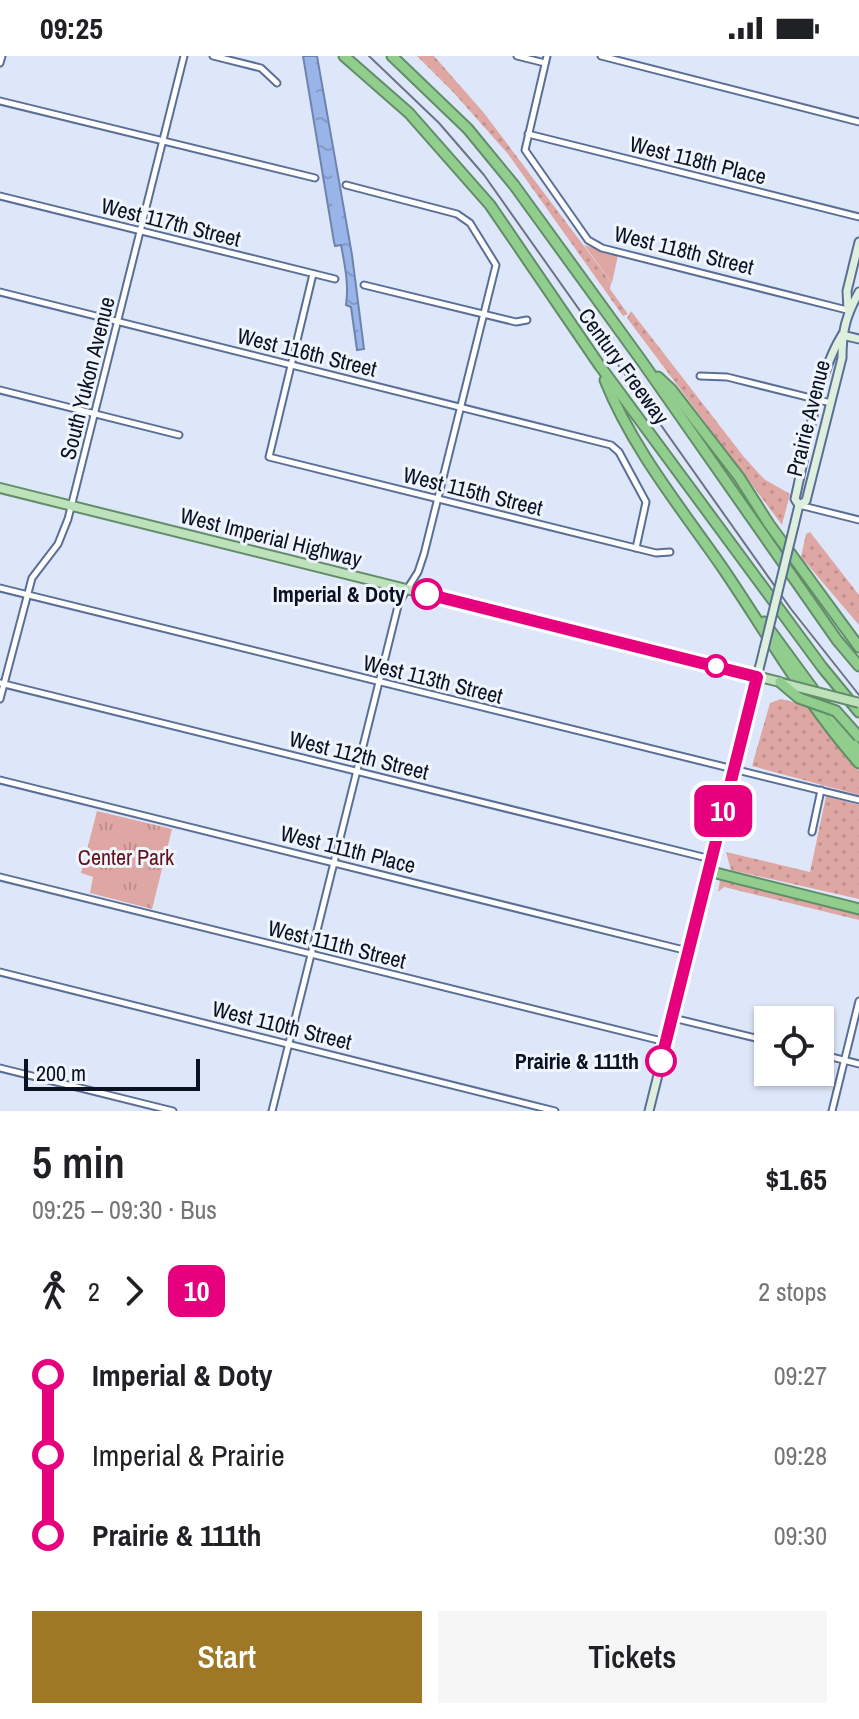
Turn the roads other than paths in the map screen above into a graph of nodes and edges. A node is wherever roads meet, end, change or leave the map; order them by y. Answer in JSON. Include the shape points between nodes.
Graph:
{"nodes":[{"id":1,"x":2,"y":56,"type":"edge"},
{"id":2,"x":184,"y":56,"type":"edge"},
{"id":3,"x":213,"y":56,"type":"edge"},
{"id":4,"x":344,"y":56,"type":"edge"},
{"id":5,"x":392,"y":56,"type":"edge"},
{"id":6,"x":517,"y":56,"type":"edge"},
{"id":7,"x":601,"y":56,"type":"edge"},
{"id":8,"x":546,"y":59,"type":"edge"},
{"id":9,"x":0,"y":63,"type":"edge"},
{"id":10,"x":277,"y":83,"type":"dead end"},
{"id":11,"x":0,"y":101,"type":"edge"},
{"id":12,"x":859,"y":122,"type":"edge"},
{"id":13,"x":528,"y":134,"type":"junction"},
{"id":14,"x":162,"y":140,"type":"junction"},
{"id":15,"x":315,"y":178,"type":"dead end"},
{"id":16,"x":346,"y":185,"type":"dead end"},
{"id":17,"x":0,"y":196,"type":"edge"},
{"id":18,"x":859,"y":217,"type":"edge"},
{"id":19,"x":140,"y":231,"type":"junction"},
{"id":20,"x":859,"y":242,"type":"edge"},
{"id":21,"x":313,"y":274,"type":"junction"},
{"id":22,"x":335,"y":279,"type":"dead end"},
{"id":23,"x":364,"y":285,"type":"dead end"},
{"id":24,"x":0,"y":292,"type":"edge"},
{"id":25,"x":859,"y":292,"type":"edge"},
{"id":26,"x":848,"y":310,"type":"junction"},
{"id":27,"x":483,"y":316,"type":"junction"},
{"id":28,"x":527,"y":320,"type":"dead end"},
{"id":29,"x":117,"y":322,"type":"junction"},
{"id":30,"x":842,"y":335,"type":"junction"},
{"id":31,"x":859,"y":339,"type":"edge"},
{"id":32,"x":641,"y":360,"type":"junction"},
{"id":33,"x":291,"y":365,"type":"junction"},
{"id":34,"x":600,"y":366,"type":"junction"},
{"id":35,"x":700,"y":376,"type":"dead end"},
{"id":36,"x":0,"y":390,"type":"edge"},
{"id":37,"x":819,"y":400,"type":"junction"},
{"id":38,"x":831,"y":403,"type":"junction"},
{"id":39,"x":461,"y":406,"type":"junction"},
{"id":40,"x":94,"y":414,"type":"junction"},
{"id":41,"x":179,"y":435,"type":"dead end"},
{"id":42,"x":0,"y":488,"type":"edge"},
{"id":43,"x":438,"y":499,"type":"junction"},
{"id":44,"x":799,"y":505,"type":"junction"},
{"id":45,"x":72,"y":506,"type":"junction"},
{"id":46,"x":859,"y":520,"type":"edge"},
{"id":47,"x":636,"y":548,"type":"junction"},
{"id":48,"x":670,"y":552,"type":"dead end"},
{"id":49,"x":723,"y":569,"type":"junction"},
{"id":50,"x":0,"y":588,"type":"edge"},
{"id":51,"x":408,"y":590,"type":"junction"},
{"id":52,"x":818,"y":591,"type":"junction"},
{"id":53,"x":26,"y":594,"type":"junction"},
{"id":54,"x":859,"y":636,"type":"edge"},
{"id":55,"x":859,"y":647,"type":"edge"},
{"id":56,"x":859,"y":666,"type":"edge"},
{"id":57,"x":757,"y":677,"type":"junction"},
{"id":58,"x":379,"y":682,"type":"junction"},
{"id":59,"x":780,"y":682,"type":"junction"},
{"id":60,"x":2,"y":683,"type":"edge"},
{"id":61,"x":0,"y":699,"type":"edge"},
{"id":62,"x":859,"y":703,"type":"edge"},
{"id":63,"x":859,"y":712,"type":"edge"},
{"id":64,"x":859,"y":737,"type":"edge"},
{"id":65,"x":859,"y":752,"type":"edge"},
{"id":66,"x":859,"y":763,"type":"edge"},
{"id":67,"x":734,"y":769,"type":"junction"},
{"id":68,"x":356,"y":771,"type":"junction"},
{"id":69,"x":0,"y":780,"type":"edge"},
{"id":70,"x":821,"y":790,"type":"junction"},
{"id":71,"x":859,"y":800,"type":"edge"},
{"id":72,"x":812,"y":832,"type":"dead end"},
{"id":73,"x":711,"y":859,"type":"junction"},
{"id":74,"x":333,"y":862,"type":"junction"},
{"id":75,"x":708,"y":871,"type":"junction"},
{"id":76,"x":0,"y":877,"type":"edge"},
{"id":77,"x":859,"y":909,"type":"edge"},
{"id":78,"x":688,"y":951,"type":"junction"},
{"id":79,"x":311,"y":954,"type":"junction"},
{"id":80,"x":0,"y":972,"type":"edge"},
{"id":81,"x":859,"y":1001,"type":"edge"},
{"id":82,"x":672,"y":1017,"type":"junction"},
{"id":83,"x":754,"y":1038,"type":"edge"},
{"id":84,"x":666,"y":1042,"type":"junction"},
{"id":85,"x":289,"y":1043,"type":"junction"},
{"id":86,"x":834,"y":1058,"type":"edge"},
{"id":87,"x":844,"y":1060,"type":"junction"},
{"id":88,"x":859,"y":1064,"type":"edge"},
{"id":89,"x":0,"y":1068,"type":"edge"},
{"id":90,"x":173,"y":1111,"type":"edge"},
{"id":91,"x":272,"y":1111,"type":"edge"},
{"id":92,"x":555,"y":1111,"type":"edge"},
{"id":93,"x":649,"y":1111,"type":"edge"},
{"id":94,"x":832,"y":1111,"type":"edge"}],
"edges":[{"from":1,"to":9,"type":"street"},
{"from":2,"to":14,"type":"street","name":"South Yukon Avenue"},
{"from":3,"to":10,"type":"street","via":[[261,68]]},
{"from":4,"to":34,"type":"highway","name":"Century Freeway","via":[[409,113],[490,205]]},
{"from":5,"to":32,"type":"highway","name":"Century Freeway","via":[[468,129],[514,185]]},
{"from":6,"to":8,"type":"street"},
{"from":7,"to":12,"type":"street"},
{"from":8,"to":13,"type":"street"},
{"from":11,"to":14,"type":"street"},
{"from":13,"to":18,"type":"street","name":"West 118th Place"},
{"from":13,"to":26,"type":"street","name":"West 118th Street","via":[[525,150],[532,163],[595,245]]},
{"from":14,"to":15,"type":"street"},
{"from":14,"to":19,"type":"street","name":"South Yukon Avenue"},
{"from":16,"to":27,"type":"street","via":[[464,217],[496,265]]},
{"from":17,"to":19,"type":"street","name":"West 117th Street"},
{"from":19,"to":21,"type":"street","name":"West 117th Street"},
{"from":19,"to":29,"type":"street","name":"South Yukon Avenue"},
{"from":20,"to":26,"type":"main road","name":"Prairie Avenue","via":[[847,291]]},
{"from":21,"to":22,"type":"street","name":"West 117th Street"},
{"from":21,"to":33,"type":"street"},
{"from":23,"to":27,"type":"street"},
{"from":24,"to":29,"type":"street","name":"West 116th Street"},
{"from":25,"to":26,"type":"main road","name":"Prairie Avenue"},
{"from":26,"to":30,"type":"main road","name":"Prairie Avenue"},
{"from":27,"to":28,"type":"street"},
{"from":27,"to":39,"type":"street"},
{"from":29,"to":33,"type":"street","name":"West 116th Street"},
{"from":29,"to":40,"type":"street","name":"South Yukon Avenue"},
{"from":30,"to":31,"type":"main road"},
{"from":30,"to":37,"type":"main road","name":"Prairie Avenue","via":[[831,354]]},
{"from":30,"to":38,"type":"main road","name":"Prairie Avenue"},
{"from":32,"to":52,"type":"highway","via":[[671,389],[739,477]]},
{"from":32,"to":56,"type":"highway","name":"Century Freeway"},
{"from":33,"to":39,"type":"street","name":"West 116th Street"},
{"from":33,"to":43,"type":"street","name":"West 115th Street","via":[[269,457]]},
{"from":34,"to":49,"type":"highway","via":[[640,447]]},
{"from":34,"to":63,"type":"highway","name":"Century Freeway"},
{"from":35,"to":37,"type":"street","via":[[727,377]]},
{"from":36,"to":40,"type":"street"},
{"from":37,"to":38,"type":"street"},
{"from":37,"to":44,"type":"main road","name":"Prairie Avenue","via":[[795,499]]},
{"from":38,"to":44,"type":"main road","name":"Prairie Avenue","via":[[806,501]]},
{"from":39,"to":43,"type":"street"},
{"from":39,"to":47,"type":"street","name":"West 116th Street","via":[[606,443],[619,452],[646,502]]},
{"from":40,"to":41,"type":"street"},
{"from":40,"to":45,"type":"street","name":"South Yukon Avenue"},
{"from":42,"to":45,"type":"main road","name":"West Imperial Highway"},
{"from":43,"to":47,"type":"street","name":"West 115th Street"},
{"from":43,"to":51,"type":"street"},
{"from":44,"to":46,"type":"street"},
{"from":44,"to":57,"type":"main road","name":"Prairie Avenue","bridge":true},
{"from":45,"to":51,"type":"main road","name":"West Imperial Highway"},
{"from":45,"to":53,"type":"street","name":"South Yukon Avenue","via":[[58,544]]},
{"from":47,"to":48,"type":"street","name":"West 115th Street"},
{"from":49,"to":65,"type":"highway"},
{"from":49,"to":66,"type":"highway","via":[[814,707]]},
{"from":50,"to":53,"type":"street","name":"West 113th Street"},
{"from":51,"to":57,"type":"main road","name":"West Imperial Highway"},
{"from":51,"to":58,"type":"street","via":[[399,602]]},
{"from":52,"to":54,"type":"highway"},
{"from":52,"to":55,"type":"highway"},
{"from":53,"to":58,"type":"street","name":"West 113th Street"},
{"from":53,"to":60,"type":"street","name":"South Yukon Avenue"},
{"from":57,"to":59,"type":"main road","name":"West Imperial Highway"},
{"from":57,"to":67,"type":"main road","name":"Prairie Avenue"},
{"from":58,"to":67,"type":"street","name":"West 113th Street"},
{"from":58,"to":68,"type":"street"},
{"from":59,"to":62,"type":"main road","name":"West Imperial Highway","bridge":true},
{"from":59,"to":64,"type":"highway","bridge":true,"via":[[799,698],[836,711]]},
{"from":60,"to":61,"type":"street","name":"South Yukon Avenue"},
{"from":60,"to":68,"type":"street","name":"West 112th Street"},
{"from":67,"to":70,"type":"street","name":"West 113th Street"},
{"from":67,"to":73,"type":"main road","name":"Prairie Avenue"},
{"from":68,"to":73,"type":"street","name":"West 112th Street"},
{"from":68,"to":74,"type":"street"},
{"from":69,"to":74,"type":"street","name":"West 111th Place"},
{"from":70,"to":71,"type":"street","name":"West 113th Street"},
{"from":70,"to":72,"type":"street"},
{"from":73,"to":75,"type":"main road","name":"Prairie Avenue"},
{"from":74,"to":78,"type":"street","name":"West 111th Place"},
{"from":74,"to":79,"type":"street"},
{"from":75,"to":77,"type":"highway"},
{"from":75,"to":78,"type":"main road","name":"Prairie Avenue"},
{"from":76,"to":79,"type":"street","name":"West 111th Street"},
{"from":78,"to":82,"type":"main road","name":"Prairie Avenue"},
{"from":79,"to":84,"type":"street","name":"West 111th Street"},
{"from":79,"to":85,"type":"street"},
{"from":80,"to":85,"type":"street","name":"West 110th Street"},
{"from":81,"to":87,"type":"street"},
{"from":82,"to":83,"type":"street"},
{"from":82,"to":84,"type":"main road","name":"Prairie Avenue"},
{"from":84,"to":93,"type":"main road","name":"Prairie Avenue"},
{"from":85,"to":91,"type":"street"},
{"from":85,"to":92,"type":"street","name":"West 110th Street"},
{"from":86,"to":87,"type":"street"},
{"from":87,"to":88,"type":"street"},
{"from":87,"to":94,"type":"street"},
{"from":89,"to":90,"type":"street"}]}
